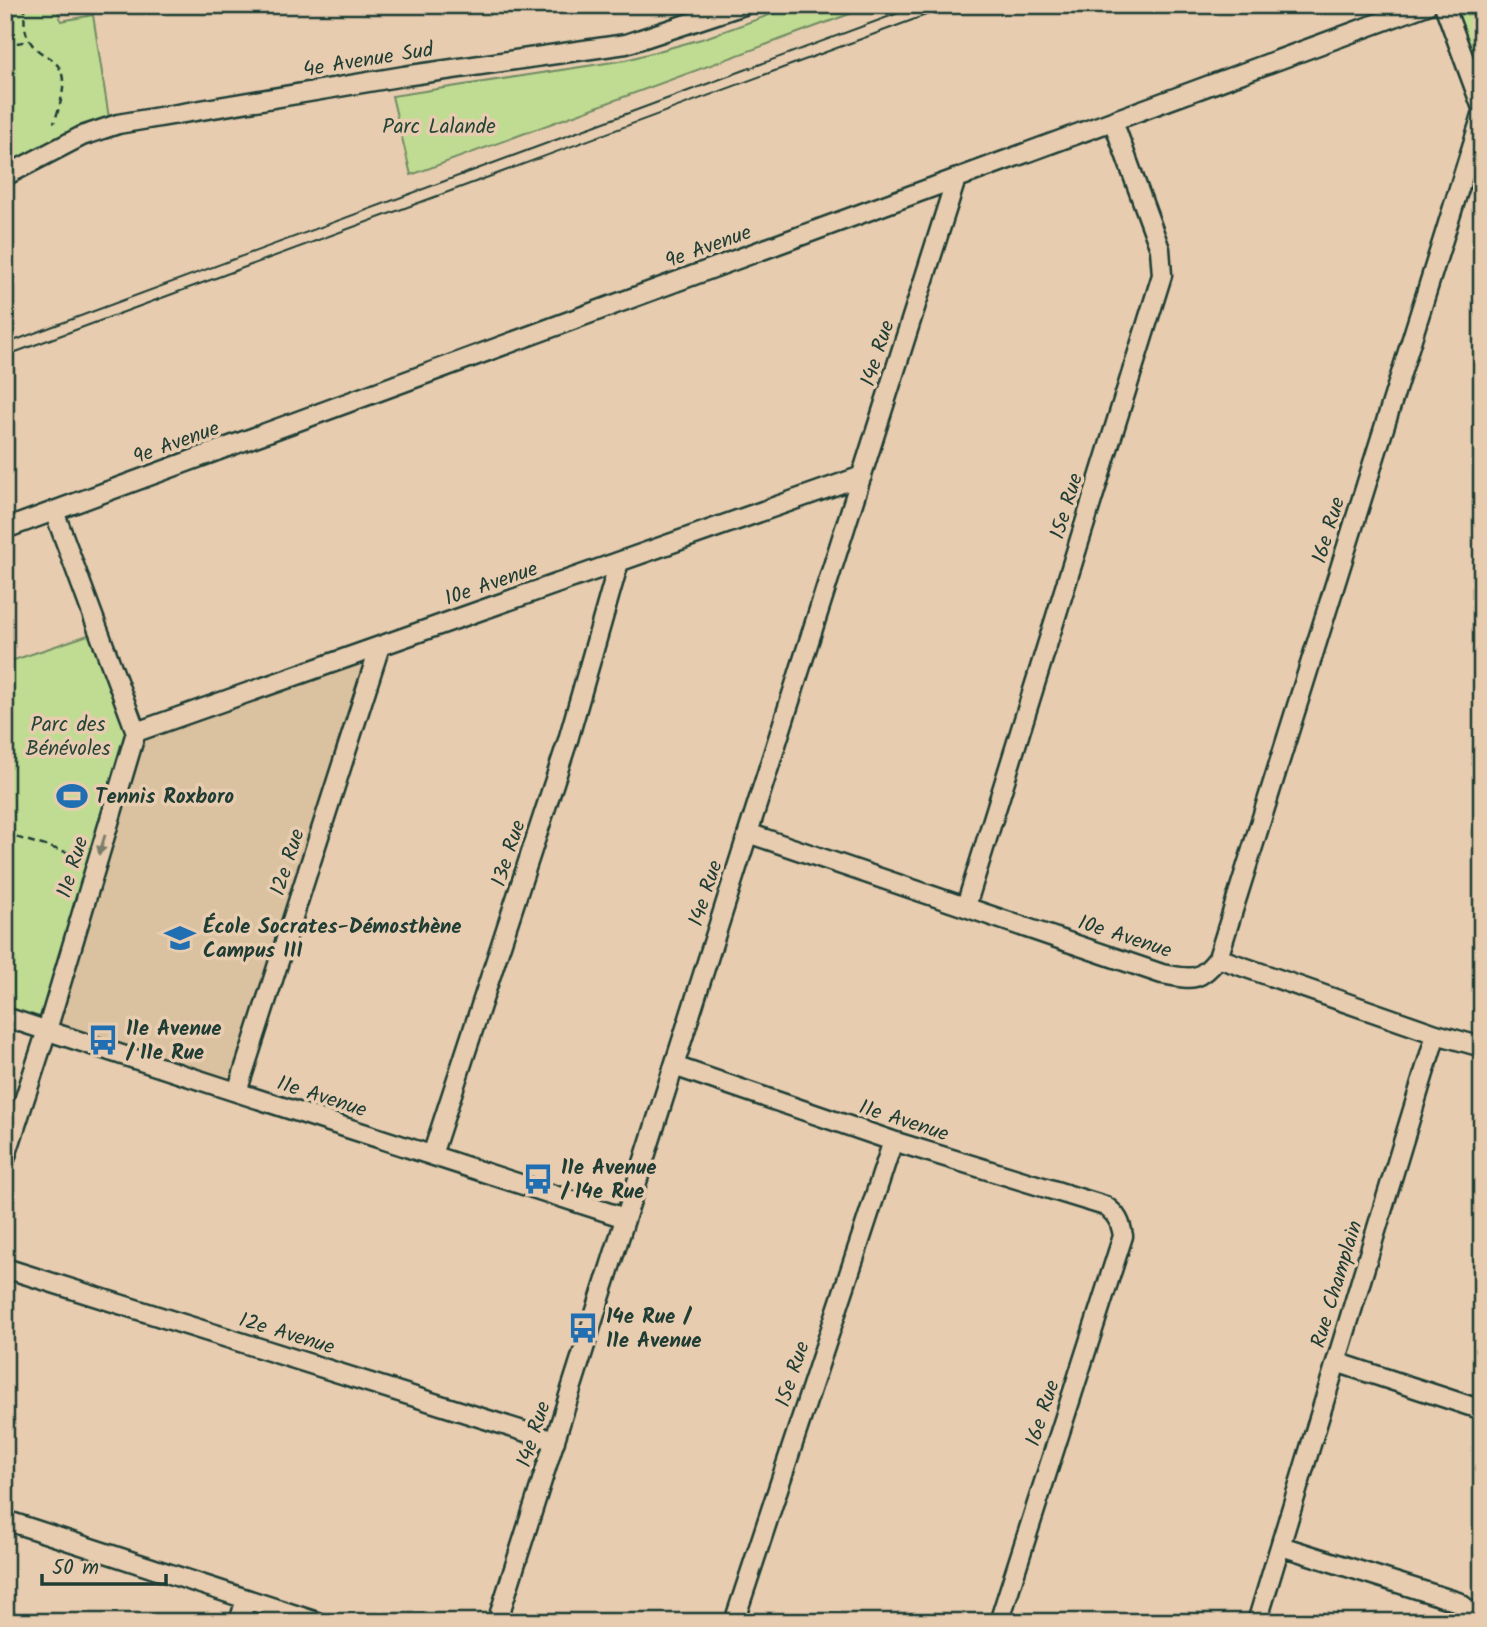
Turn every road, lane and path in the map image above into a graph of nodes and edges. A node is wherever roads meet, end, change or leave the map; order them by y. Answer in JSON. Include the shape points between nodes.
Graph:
{"nodes":[{"id":1,"x":26,"y":5,"type":"edge"},
{"id":2,"x":744,"y":5,"type":"edge"},
{"id":3,"x":1427,"y":5,"type":"edge"},
{"id":4,"x":1444,"y":5,"type":"edge"},
{"id":5,"x":29,"y":41,"type":"junction"},
{"id":6,"x":5,"y":44,"type":"edge"},
{"id":7,"x":1482,"y":108,"type":"edge"},
{"id":8,"x":1482,"y":115,"type":"edge"},
{"id":9,"x":1113,"y":121,"type":"junction"},
{"id":10,"x":54,"y":123,"type":"dead end"},
{"id":11,"x":5,"y":176,"type":"edge"},
{"id":12,"x":956,"y":178,"type":"junction"},
{"id":13,"x":862,"y":476,"type":"junction"},
{"id":14,"x":54,"y":511,"type":"junction"},
{"id":15,"x":5,"y":529,"type":"edge"},
{"id":16,"x":619,"y":562,"type":"junction"},
{"id":17,"x":380,"y":646,"type":"junction"},
{"id":18,"x":136,"y":733,"type":"junction"},
{"id":19,"x":748,"y":833,"type":"junction"},
{"id":20,"x":5,"y":834,"type":"edge"},
{"id":21,"x":97,"y":862,"type":"junction"},
{"id":22,"x":966,"y":906,"type":"junction"},
{"id":23,"x":1218,"y":958,"type":"junction"},
{"id":24,"x":5,"y":1017,"type":"edge"},
{"id":25,"x":47,"y":1030,"type":"junction"},
{"id":26,"x":1436,"y":1034,"type":"junction"},
{"id":27,"x":1482,"y":1047,"type":"edge"},
{"id":28,"x":674,"y":1066,"type":"junction"},
{"id":29,"x":237,"y":1092,"type":"junction"},
{"id":30,"x":892,"y":1141,"type":"junction"},
{"id":31,"x":432,"y":1155,"type":"junction"},
{"id":32,"x":5,"y":1159,"type":"edge"},
{"id":33,"x":625,"y":1218,"type":"junction"},
{"id":34,"x":1117,"y":1218,"type":"joint"},
{"id":35,"x":5,"y":1268,"type":"edge"},
{"id":36,"x":1336,"y":1362,"type":"junction"},
{"id":37,"x":1482,"y":1410,"type":"edge"},
{"id":38,"x":555,"y":1441,"type":"junction"},
{"id":39,"x":5,"y":1520,"type":"edge"},
{"id":40,"x":1281,"y":1546,"type":"junction"},
{"id":41,"x":246,"y":1599,"type":"junction"},
{"id":42,"x":239,"y":1622,"type":"edge"},
{"id":43,"x":317,"y":1622,"type":"edge"},
{"id":44,"x":497,"y":1622,"type":"edge"},
{"id":45,"x":734,"y":1622,"type":"edge"},
{"id":46,"x":999,"y":1622,"type":"edge"},
{"id":47,"x":1256,"y":1622,"type":"edge"},
{"id":48,"x":1472,"y":1622,"type":"edge"}],
"edges":[{"from":1,"to":5,"type":"path"},
{"from":2,"to":11,"type":"street","name":"4e Avenue Sud","via":[[626,44],[118,124],[82,136]]},
{"from":3,"to":9,"type":"street","name":"9e Avenue"},
{"from":4,"to":7,"type":"street"},
{"from":5,"to":6,"type":"path"},
{"from":5,"to":10,"type":"path","via":[[61,71],[62,97]]},
{"from":8,"to":23,"type":"street","name":"16e Rue"},
{"from":9,"to":12,"type":"street","name":"9e Avenue"},
{"from":9,"to":22,"type":"street","name":"15e Rue","via":[[1160,248],[1162,275]]},
{"from":12,"to":13,"type":"street","name":"14e Rue"},
{"from":12,"to":14,"type":"street","name":"9e Avenue"},
{"from":13,"to":16,"type":"street","name":"10e Avenue"},
{"from":13,"to":19,"type":"street","name":"14e Rue"},
{"from":14,"to":15,"type":"street","name":"9e Avenue"},
{"from":14,"to":18,"type":"street"},
{"from":16,"to":17,"type":"street","name":"10e Avenue"},
{"from":16,"to":31,"type":"street","name":"13e Rue","via":[[568,740]]},
{"from":17,"to":18,"type":"street","name":"10e Avenue"},
{"from":17,"to":29,"type":"street","name":"12e Rue"},
{"from":18,"to":21,"type":"street","name":"11e Rue","one_way":true},
{"from":19,"to":22,"type":"street","name":"10e Avenue"},
{"from":19,"to":28,"type":"street","name":"14e Rue"},
{"from":20,"to":21,"type":"path"},
{"from":21,"to":25,"type":"street","name":"11e Rue"},
{"from":22,"to":23,"type":"street","name":"10e Avenue","via":[[1162,974],[1192,979],[1209,970]]},
{"from":23,"to":26,"type":"street"},
{"from":24,"to":25,"type":"street","name":"11e Avenue"},
{"from":25,"to":29,"type":"street","name":"11e Avenue"},
{"from":25,"to":32,"type":"street","name":"11e Rue"},
{"from":26,"to":27,"type":"street"},
{"from":26,"to":36,"type":"street","name":"Rue Champlain"},
{"from":28,"to":30,"type":"street","name":"11e Avenue"},
{"from":28,"to":33,"type":"street","name":"14e Rue"},
{"from":29,"to":31,"type":"street","name":"11e Avenue"},
{"from":30,"to":34,"type":"street","name":"11e Avenue","via":[[1105,1206]]},
{"from":30,"to":45,"type":"street","name":"15e Rue"},
{"from":31,"to":33,"type":"street","name":"11e Avenue"},
{"from":33,"to":38,"type":"street","name":"14e Rue"},
{"from":34,"to":46,"type":"street","name":"16e Rue","via":[[1123,1236]]},
{"from":35,"to":38,"type":"street","name":"12e Avenue"},
{"from":36,"to":37,"type":"street"},
{"from":36,"to":40,"type":"street","name":"Rue Champlain"},
{"from":38,"to":44,"type":"street","name":"14e Rue"},
{"from":39,"to":41,"type":"street"},
{"from":40,"to":47,"type":"street","name":"Rue Champlain"},
{"from":40,"to":48,"type":"street","via":[[1458,1602],[1470,1611]]},
{"from":41,"to":42,"type":"street"},
{"from":41,"to":43,"type":"street"}]}
